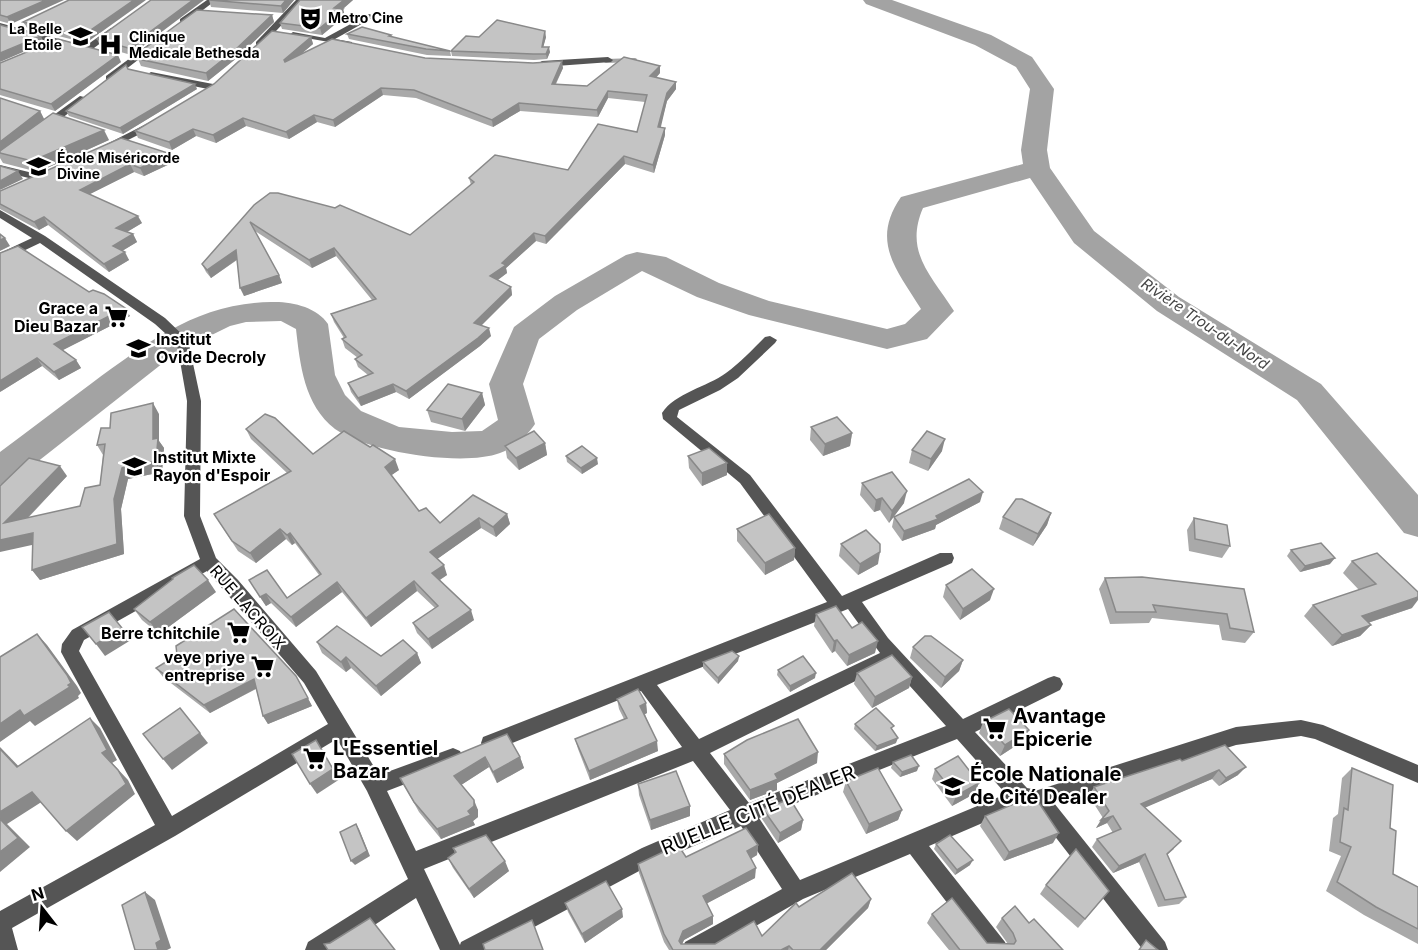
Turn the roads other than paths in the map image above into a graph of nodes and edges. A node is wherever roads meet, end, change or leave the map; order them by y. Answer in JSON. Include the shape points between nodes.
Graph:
{"nodes":[{"id":1,"x":212,"y":0,"type":"edge"},
{"id":2,"x":301,"y":0,"type":"edge"},
{"id":3,"x":196,"y":11,"type":"junction"},
{"id":4,"x":207,"y":12,"type":"edge"},
{"id":5,"x":372,"y":16,"type":"dead end"},
{"id":6,"x":275,"y":17,"type":"dead end"},
{"id":7,"x":287,"y":18,"type":"junction"},
{"id":8,"x":126,"y":21,"type":"edge"},
{"id":9,"x":23,"y":24,"type":"edge"},
{"id":10,"x":0,"y":26,"type":"edge"},
{"id":11,"x":174,"y":28,"type":"edge"},
{"id":12,"x":12,"y":29,"type":"junction"},
{"id":13,"x":272,"y":33,"type":"junction"},
{"id":14,"x":160,"y":40,"type":"edge"},
{"id":15,"x":327,"y":40,"type":"junction"},
{"id":16,"x":58,"y":42,"type":"junction"},
{"id":17,"x":361,"y":47,"type":"edge"},
{"id":18,"x":41,"y":50,"type":"edge"},
{"id":19,"x":87,"y":50,"type":"junction"},
{"id":20,"x":98,"y":52,"type":"edge"},
{"id":21,"x":247,"y":56,"type":"edge"},
{"id":22,"x":119,"y":58,"type":"edge"},
{"id":23,"x":608,"y":60,"type":"dead end"},
{"id":24,"x":534,"y":65,"type":"edge"},
{"id":25,"x":136,"y":67,"type":"junction"},
{"id":26,"x":222,"y":79,"type":"edge"},
{"id":27,"x":213,"y":87,"type":"junction"},
{"id":28,"x":200,"y":97,"type":"edge"},
{"id":29,"x":52,"y":116,"type":"junction"},
{"id":30,"x":162,"y":119,"type":"edge"},
{"id":31,"x":69,"y":121,"type":"edge"},
{"id":32,"x":38,"y":131,"type":"edge"},
{"id":33,"x":102,"y":132,"type":"edge"},
{"id":34,"x":125,"y":139,"type":"junction"},
{"id":35,"x":143,"y":145,"type":"edge"},
{"id":36,"x":92,"y":153,"type":"edge"},
{"id":37,"x":0,"y":168,"type":"edge"},
{"id":38,"x":48,"y":172,"type":"edge"},
{"id":39,"x":37,"y":177,"type":"junction"},
{"id":40,"x":18,"y":187,"type":"edge"},
{"id":41,"x":0,"y":213,"type":"edge"},
{"id":42,"x":41,"y":238,"type":"junction"},
{"id":43,"x":0,"y":258,"type":"edge"},
{"id":44,"x":770,"y":340,"type":"dead end"},
{"id":45,"x":946,"y":558,"type":"dead end"},
{"id":46,"x":209,"y":562,"type":"junction"},
{"id":47,"x":845,"y":602,"type":"junction"},
{"id":48,"x":892,"y":655,"type":"junction"},
{"id":49,"x":644,"y":682,"type":"junction"},
{"id":50,"x":1054,"y":684,"type":"dead end"},
{"id":51,"x":339,"y":728,"type":"junction"},
{"id":52,"x":961,"y":729,"type":"junction"},
{"id":53,"x":697,"y":750,"type":"junction"},
{"id":54,"x":1418,"y":774,"type":"edge"},
{"id":55,"x":375,"y":786,"type":"junction"},
{"id":56,"x":1030,"y":798,"type":"junction"},
{"id":57,"x":745,"y":814,"type":"junction"},
{"id":58,"x":168,"y":829,"type":"junction"},
{"id":59,"x":915,"y":844,"type":"junction"},
{"id":60,"x":416,"y":873,"type":"junction"},
{"id":61,"x":796,"y":892,"type":"junction"},
{"id":62,"x":0,"y":923,"type":"edge"},
{"id":63,"x":7,"y":950,"type":"edge"},
{"id":64,"x":316,"y":950,"type":"edge"},
{"id":65,"x":451,"y":950,"type":"edge"},
{"id":66,"x":469,"y":950,"type":"edge"},
{"id":67,"x":693,"y":950,"type":"edge"},
{"id":68,"x":997,"y":950,"type":"edge"},
{"id":69,"x":1157,"y":950,"type":"edge"}],
"edges":[{"from":1,"to":3,"type":"street"},
{"from":2,"to":7,"type":"street"},
{"from":3,"to":4,"type":"street"},
{"from":3,"to":11,"type":"street"},
{"from":5,"to":15,"type":"street"},
{"from":6,"to":7,"type":"street"},
{"from":7,"to":13,"type":"street"},
{"from":8,"to":19,"type":"street"},
{"from":9,"to":12,"type":"street"},
{"from":10,"to":12,"type":"street"},
{"from":12,"to":16,"type":"street"},
{"from":13,"to":15,"type":"street"},
{"from":13,"to":21,"type":"street"},
{"from":14,"to":25,"type":"street"},
{"from":15,"to":17,"type":"street"},
{"from":16,"to":18,"type":"street"},
{"from":16,"to":19,"type":"street"},
{"from":19,"to":20,"type":"street"},
{"from":22,"to":25,"type":"street"},
{"from":23,"to":24,"type":"street"},
{"from":25,"to":27,"type":"street"},
{"from":25,"to":29,"type":"street"},
{"from":26,"to":27,"type":"street"},
{"from":27,"to":28,"type":"street"},
{"from":29,"to":31,"type":"street"},
{"from":29,"to":32,"type":"street"},
{"from":30,"to":34,"type":"street"},
{"from":33,"to":34,"type":"street"},
{"from":34,"to":35,"type":"street"},
{"from":34,"to":36,"type":"street"},
{"from":37,"to":39,"type":"street"},
{"from":38,"to":39,"type":"street"},
{"from":39,"to":40,"type":"street"},
{"from":41,"to":42,"type":"street","name":"RUE LACROIX"},
{"from":42,"to":43,"type":"street"},
{"from":42,"to":46,"type":"street","name":"RUE LACROIX","via":[[178,338],[194,401],[192,516]]},
{"from":44,"to":47,"type":"street","via":[[715,387],[674,407],[670,419],[744,479]]},
{"from":45,"to":47,"type":"street"},
{"from":46,"to":51,"type":"street","name":"RUE LACROIX","via":[[310,677]]},
{"from":46,"to":58,"type":"street","via":[[78,636],[71,644],[70,652]]},
{"from":47,"to":48,"type":"street"},
{"from":47,"to":49,"type":"street"},
{"from":48,"to":52,"type":"street"},
{"from":48,"to":53,"type":"street"},
{"from":49,"to":53,"type":"street"},
{"from":49,"to":55,"type":"street"},
{"from":50,"to":52,"type":"street","name":"RUELLE CITÉ DEALER"},
{"from":51,"to":55,"type":"street","name":"RUE LACROIX"},
{"from":51,"to":58,"type":"street"},
{"from":52,"to":56,"type":"street"},
{"from":52,"to":57,"type":"street","name":"RUELLE CITÉ DEALER"},
{"from":53,"to":57,"type":"street"},
{"from":53,"to":60,"type":"street"},
{"from":54,"to":56,"type":"street","via":[[1301,728],[1236,736]]},
{"from":55,"to":60,"type":"street","name":"RUE LACROIX"},
{"from":56,"to":59,"type":"street"},
{"from":56,"to":69,"type":"street"},
{"from":57,"to":61,"type":"street"},
{"from":57,"to":66,"type":"street","name":"RUELLE CITÉ DEALER","via":[[649,855]]},
{"from":58,"to":62,"type":"street"},
{"from":59,"to":61,"type":"street"},
{"from":59,"to":68,"type":"street"},
{"from":60,"to":64,"type":"street"},
{"from":60,"to":65,"type":"street","name":"RUE LACROIX"},
{"from":61,"to":67,"type":"street"},
{"from":62,"to":63,"type":"street"}]}
